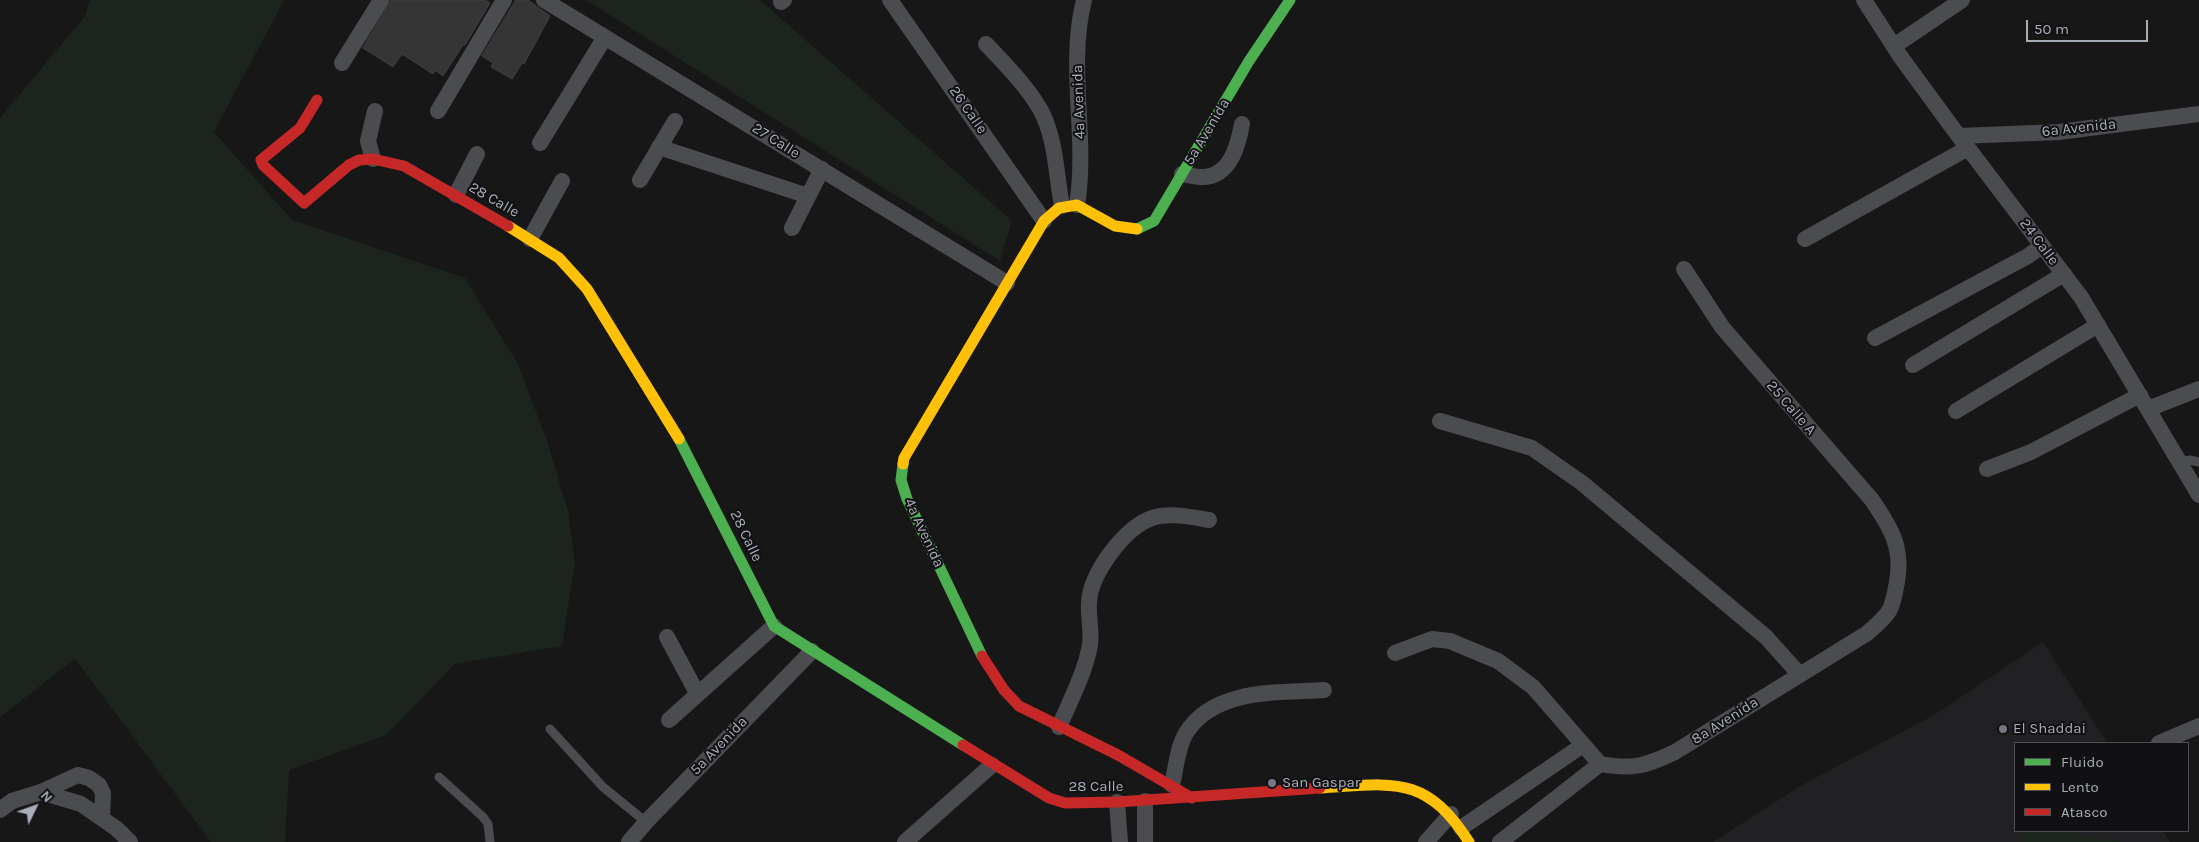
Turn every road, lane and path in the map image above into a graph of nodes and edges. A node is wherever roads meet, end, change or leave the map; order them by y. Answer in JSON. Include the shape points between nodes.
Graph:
{"nodes":[{"id":1,"x":381,"y":0,"type":"edge"},
{"id":2,"x":504,"y":0,"type":"edge"},
{"id":3,"x":544,"y":0,"type":"edge"},
{"id":4,"x":890,"y":0,"type":"edge"},
{"id":5,"x":1084,"y":0,"type":"edge"},
{"id":6,"x":1290,"y":0,"type":"edge"},
{"id":7,"x":1864,"y":0,"type":"edge"},
{"id":8,"x":1962,"y":0,"type":"edge"},
{"id":9,"x":605,"y":37,"type":"junction"},
{"id":10,"x":986,"y":44,"type":"dead end"},
{"id":11,"x":1894,"y":46,"type":"junction"},
{"id":12,"x":342,"y":63,"type":"dead end"},
{"id":13,"x":317,"y":100,"type":"dead end"},
{"id":14,"x":375,"y":111,"type":"dead end"},
{"id":15,"x":438,"y":111,"type":"dead end"},
{"id":16,"x":2199,"y":114,"type":"edge"},
{"id":17,"x":675,"y":120,"type":"dead end"},
{"id":18,"x":1242,"y":124,"type":"dead end"},
{"id":19,"x":1964,"y":142,"type":"junction"},
{"id":20,"x":540,"y":143,"type":"dead end"},
{"id":21,"x":660,"y":148,"type":"junction"},
{"id":22,"x":477,"y":154,"type":"dead end"},
{"id":23,"x":366,"y":160,"type":"junction"},
{"id":24,"x":822,"y":169,"type":"junction"},
{"id":25,"x":1182,"y":174,"type":"junction"},
{"id":26,"x":640,"y":180,"type":"dead end"},
{"id":27,"x":562,"y":181,"type":"dead end"},
{"id":28,"x":456,"y":196,"type":"junction"},
{"id":29,"x":808,"y":196,"type":"junction"},
{"id":30,"x":1070,"y":205,"type":"junction"},
{"id":31,"x":1044,"y":221,"type":"junction"},
{"id":32,"x":792,"y":228,"type":"dead end"},
{"id":33,"x":530,"y":239,"type":"junction"},
{"id":34,"x":1805,"y":239,"type":"dead end"},
{"id":35,"x":2042,"y":246,"type":"junction"},
{"id":36,"x":1684,"y":269,"type":"dead end"},
{"id":37,"x":2064,"y":274,"type":"junction"},
{"id":38,"x":1007,"y":283,"type":"junction"},
{"id":39,"x":2098,"y":325,"type":"junction"},
{"id":40,"x":1875,"y":338,"type":"dead end"},
{"id":41,"x":1913,"y":365,"type":"dead end"},
{"id":42,"x":2199,"y":389,"type":"edge"},
{"id":43,"x":2144,"y":402,"type":"junction"},
{"id":44,"x":1956,"y":412,"type":"dead end"},
{"id":45,"x":1440,"y":421,"type":"dead end"},
{"id":46,"x":2180,"y":462,"type":"junction"},
{"id":47,"x":2199,"y":462,"type":"edge"},
{"id":48,"x":1988,"y":469,"type":"dead end"},
{"id":49,"x":2199,"y":495,"type":"edge"},
{"id":50,"x":1209,"y":520,"type":"dead end"},
{"id":51,"x":1898,"y":546,"type":"joint"},
{"id":52,"x":774,"y":626,"type":"junction"},
{"id":53,"x":667,"y":637,"type":"dead end"},
{"id":54,"x":812,"y":652,"type":"junction"},
{"id":55,"x":1395,"y":653,"type":"dead end"},
{"id":56,"x":1800,"y":675,"type":"junction"},
{"id":57,"x":1324,"y":690,"type":"dead end"},
{"id":58,"x":697,"y":693,"type":"junction"},
{"id":59,"x":669,"y":720,"type":"dead end"},
{"id":60,"x":2199,"y":726,"type":"edge"},
{"id":61,"x":1059,"y":727,"type":"junction"},
{"id":62,"x":550,"y":729,"type":"dead end"},
{"id":63,"x":2161,"y":742,"type":"edge"},
{"id":64,"x":1583,"y":745,"type":"junction"},
{"id":65,"x":1600,"y":764,"type":"junction"},
{"id":66,"x":992,"y":765,"type":"junction"},
{"id":67,"x":439,"y":778,"type":"dead end"},
{"id":68,"x":1172,"y":786,"type":"junction"},
{"id":69,"x":41,"y":792,"type":"junction"},
{"id":70,"x":1192,"y":798,"type":"junction"},
{"id":71,"x":1145,"y":801,"type":"junction"},
{"id":72,"x":1117,"y":802,"type":"junction"},
{"id":73,"x":0,"y":810,"type":"edge"},
{"id":74,"x":1451,"y":814,"type":"junction"},
{"id":75,"x":102,"y":818,"type":"junction"},
{"id":76,"x":646,"y":822,"type":"junction"},
{"id":77,"x":1461,"y":828,"type":"junction"},
{"id":78,"x":1120,"y":841,"type":"edge"},
{"id":79,"x":130,"y":842,"type":"edge"},
{"id":80,"x":490,"y":842,"type":"edge"},
{"id":81,"x":629,"y":842,"type":"edge"},
{"id":82,"x":905,"y":842,"type":"edge"},
{"id":83,"x":1145,"y":842,"type":"edge"},
{"id":84,"x":1426,"y":842,"type":"edge"},
{"id":85,"x":1469,"y":842,"type":"edge"},
{"id":86,"x":1500,"y":842,"type":"edge"}],
"edges":[{"from":1,"to":12,"type":"street"},
{"from":2,"to":15,"type":"street"},
{"from":3,"to":9,"type":"street","name":"27 Calle"},
{"from":4,"to":31,"type":"street","name":"26 Calle"},
{"from":5,"to":30,"type":"street","name":"4a Avenida","via":[[1078,46],[1081,178]]},
{"from":6,"to":25,"type":"street","name":"5a Avenida","via":[[1249,61]]},
{"from":7,"to":11,"type":"street","name":"24 Calle"},
{"from":8,"to":11,"type":"street"},
{"from":9,"to":20,"type":"street"},
{"from":9,"to":24,"type":"street","name":"27 Calle"},
{"from":10,"to":30,"type":"street","via":[[1011,70],[1040,110]]},
{"from":11,"to":19,"type":"street","name":"24 Calle"},
{"from":13,"to":23,"type":"street","via":[[302,128],[261,160],[263,165],[304,203],[349,164]]},
{"from":14,"to":23,"type":"street"},
{"from":16,"to":19,"type":"street","name":"6a Avenida"},
{"from":17,"to":21,"type":"street"},
{"from":18,"to":25,"type":"street","via":[[1237,148],[1222,171],[1204,178]]},
{"from":19,"to":34,"type":"street"},
{"from":19,"to":35,"type":"street","name":"24 Calle"},
{"from":21,"to":26,"type":"street"},
{"from":21,"to":29,"type":"street"},
{"from":22,"to":28,"type":"street"},
{"from":23,"to":28,"type":"street","name":"28 Calle","via":[[404,166]]},
{"from":24,"to":29,"type":"street"},
{"from":24,"to":38,"type":"street","name":"27 Calle"},
{"from":25,"to":30,"type":"street","name":"5a Avenida","via":[[1160,215],[1142,229],[1126,231]]},
{"from":27,"to":33,"type":"street"},
{"from":28,"to":33,"type":"street","name":"28 Calle"},
{"from":29,"to":32,"type":"street"},
{"from":30,"to":31,"type":"street","name":"4a Avenida"},
{"from":31,"to":38,"type":"street","name":"4a Avenida"},
{"from":33,"to":52,"type":"street","name":"28 Calle","via":[[559,258],[587,289],[689,455]]},
{"from":35,"to":37,"type":"street","name":"24 Calle"},
{"from":35,"to":40,"type":"street"},
{"from":36,"to":51,"type":"street","name":"25 Calle A","via":[[1722,327],[1872,500]]},
{"from":37,"to":39,"type":"street","name":"24 Calle"},
{"from":37,"to":41,"type":"street"},
{"from":38,"to":61,"type":"street","name":"4a Avenida","via":[[904,458],[901,480],[907,499],[994,677],[1020,706]]},
{"from":39,"to":43,"type":"street","name":"24 Calle"},
{"from":39,"to":44,"type":"street"},
{"from":42,"to":43,"type":"street"},
{"from":43,"to":46,"type":"street","name":"24 Calle"},
{"from":43,"to":48,"type":"street"},
{"from":45,"to":56,"type":"street","via":[[1532,448],[1582,484],[1766,637]]},
{"from":46,"to":47,"type":"lane"},
{"from":46,"to":49,"type":"street","name":"24 Calle"},
{"from":50,"to":61,"type":"street","via":[[1181,516],[1153,518],[1129,530],[1110,555],[1097,577],[1088,603],[1092,628],[1090,646]]},
{"from":51,"to":56,"type":"street","name":"8a Avenida","via":[[1898,579],[1890,610],[1866,634]]},
{"from":52,"to":54,"type":"street","name":"28 Calle"},
{"from":52,"to":58,"type":"street"},
{"from":53,"to":58,"type":"street"},
{"from":54,"to":66,"type":"street","name":"28 Calle"},
{"from":54,"to":76,"type":"street","name":"5a Avenida"},
{"from":55,"to":64,"type":"street","via":[[1432,639],[1450,641],[1498,661],[1533,687]]},
{"from":56,"to":65,"type":"street","name":"8a Avenida","via":[[1675,752],[1648,765]]},
{"from":57,"to":68,"type":"street","via":[[1226,700],[1203,715],[1186,734]]},
{"from":58,"to":59,"type":"street"},
{"from":60,"to":63,"type":"street"},
{"from":61,"to":68,"type":"street","name":"4a Avenida"},
{"from":62,"to":76,"type":"lane","via":[[603,787]]},
{"from":64,"to":65,"type":"street"},
{"from":64,"to":77,"type":"street"},
{"from":65,"to":86,"type":"street"},
{"from":66,"to":72,"type":"street","name":"28 Calle","via":[[1049,798],[1065,802]]},
{"from":66,"to":82,"type":"street"},
{"from":67,"to":80,"type":"lane","via":[[483,817],[488,824]]},
{"from":68,"to":70,"type":"street","name":"4a Avenida"},
{"from":69,"to":73,"type":"street","via":[[12,801]]},
{"from":69,"to":75,"type":"street","via":[[81,804]]},
{"from":69,"to":75,"type":"street","via":[[78,775],[89,778],[99,785],[103,793]]},
{"from":70,"to":71,"type":"street","name":"28 Calle"},
{"from":70,"to":74,"type":"street","via":[[1405,785],[1437,802]]},
{"from":71,"to":72,"type":"street","name":"28 Calle"},
{"from":71,"to":83,"type":"street"},
{"from":72,"to":78,"type":"street"},
{"from":74,"to":77,"type":"street"},
{"from":74,"to":84,"type":"street"},
{"from":75,"to":79,"type":"street"},
{"from":76,"to":81,"type":"street","name":"5a Avenida"},
{"from":77,"to":85,"type":"street"}]}
